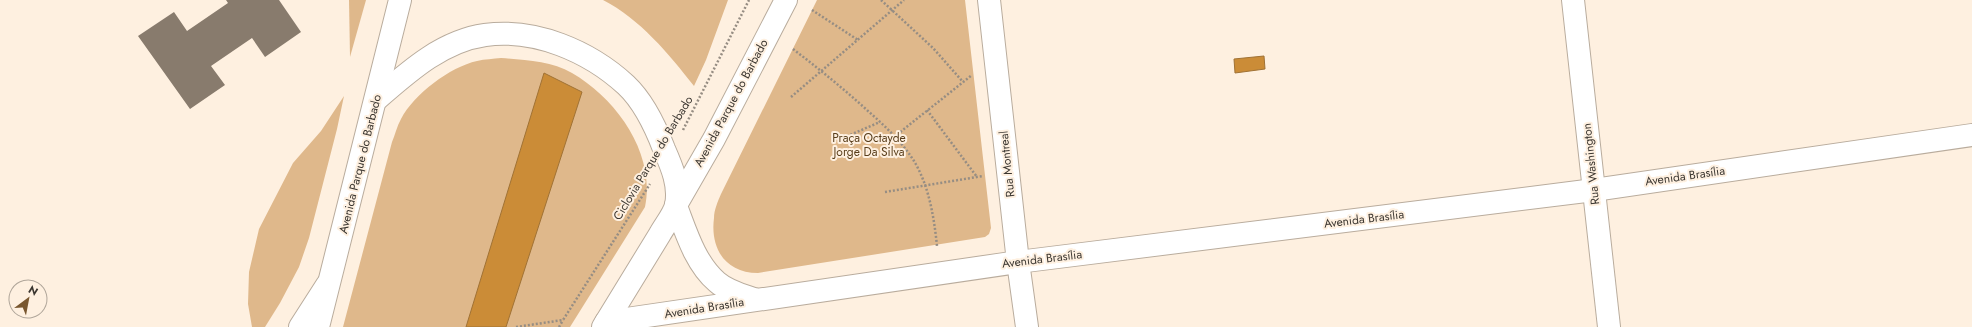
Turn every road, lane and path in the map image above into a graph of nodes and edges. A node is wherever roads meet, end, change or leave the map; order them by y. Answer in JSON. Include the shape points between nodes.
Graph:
{"nodes":[{"id":1,"x":400,"y":0,"type":"edge"},
{"id":2,"x":749,"y":0,"type":"edge"},
{"id":3,"x":786,"y":0,"type":"edge"},
{"id":4,"x":881,"y":0,"type":"edge"},
{"id":5,"x":904,"y":0,"type":"edge"},
{"id":6,"x":989,"y":0,"type":"edge"},
{"id":7,"x":1573,"y":0,"type":"edge"},
{"id":8,"x":893,"y":9,"type":"junction"},
{"id":9,"x":812,"y":10,"type":"dead end"},
{"id":10,"x":858,"y":40,"type":"junction"},
{"id":11,"x":792,"y":49,"type":"dead end"},
{"id":12,"x":822,"y":71,"type":"junction"},
{"id":13,"x":973,"y":74,"type":"dead end"},
{"id":14,"x":963,"y":82,"type":"junction"},
{"id":15,"x":791,"y":97,"type":"dead end"},
{"id":16,"x":376,"y":99,"type":"junction"},
{"id":17,"x":928,"y":110,"type":"junction"},
{"id":18,"x":880,"y":122,"type":"junction"},
{"id":19,"x":1972,"y":135,"type":"edge"},
{"id":20,"x":894,"y":136,"type":"junction"},
{"id":21,"x":844,"y":138,"type":"dead end"},
{"id":22,"x":670,"y":164,"type":"junction"},
{"id":23,"x":985,"y":176,"type":"dead end"},
{"id":24,"x":977,"y":177,"type":"junction"},
{"id":25,"x":925,"y":185,"type":"junction"},
{"id":26,"x":1594,"y":190,"type":"junction"},
{"id":27,"x":885,"y":192,"type":"dead end"},
{"id":28,"x":676,"y":206,"type":"junction"},
{"id":29,"x":937,"y":246,"type":"dead end"},
{"id":30,"x":1018,"y":262,"type":"junction"},
{"id":31,"x":330,"y":280,"type":"junction"},
{"id":32,"x":755,"y":300,"type":"junction"},
{"id":33,"x":563,"y":320,"type":"junction"},
{"id":34,"x":604,"y":325,"type":"edge"},
{"id":35,"x":300,"y":327,"type":"edge"},
{"id":36,"x":318,"y":327,"type":"edge"},
{"id":37,"x":517,"y":327,"type":"edge"},
{"id":38,"x":559,"y":327,"type":"edge"},
{"id":39,"x":1027,"y":327,"type":"edge"},
{"id":40,"x":1609,"y":327,"type":"edge"}],
"edges":[{"from":1,"to":16,"type":"street","name":"Avenida Parque do Barbado"},
{"from":2,"to":22,"type":"path","name":"Ciclovia Parque do Barbado","via":[[687,123]]},
{"from":3,"to":28,"type":"street","name":"Avenida Parque do Barbado"},
{"from":4,"to":8,"type":"path"},
{"from":5,"to":8,"type":"path"},
{"from":6,"to":30,"type":"street","name":"Rua Montreal"},
{"from":7,"to":26,"type":"street","name":"Rua Washington"},
{"from":8,"to":10,"type":"path"},
{"from":8,"to":14,"type":"path"},
{"from":9,"to":10,"type":"path"},
{"from":10,"to":12,"type":"path"},
{"from":11,"to":12,"type":"path"},
{"from":12,"to":15,"type":"path"},
{"from":12,"to":18,"type":"path"},
{"from":13,"to":14,"type":"path"},
{"from":14,"to":17,"type":"path"},
{"from":16,"to":22,"type":"street","via":[[405,74],[458,41],[485,35],[523,34],[558,44],[590,58],[626,85],[653,122]]},
{"from":16,"to":31,"type":"street","name":"Avenida Parque do Barbado"},
{"from":17,"to":20,"type":"path"},
{"from":17,"to":24,"type":"path"},
{"from":18,"to":20,"type":"path"},
{"from":18,"to":21,"type":"path"},
{"from":19,"to":26,"type":"street","name":"Avenida Brasília"},
{"from":20,"to":25,"type":"path","via":[[914,161]]},
{"from":22,"to":28,"type":"street"},
{"from":22,"to":33,"type":"path","name":"Ciclovia Parque do Barbado","via":[[648,188]]},
{"from":23,"to":24,"type":"path"},
{"from":24,"to":25,"type":"path"},
{"from":25,"to":27,"type":"path"},
{"from":25,"to":29,"type":"path"},
{"from":26,"to":30,"type":"street","name":"Avenida Brasília"},
{"from":26,"to":40,"type":"street","name":"Rua Washington"},
{"from":28,"to":32,"type":"street","name":"Avenida Brasília","via":[[696,254],[709,274],[727,289]]},
{"from":28,"to":34,"type":"street","name":"Avenida Parque do Barbado"},
{"from":30,"to":32,"type":"street","name":"Avenida Brasília"},
{"from":30,"to":39,"type":"street","name":"Rua Montreal"},
{"from":31,"to":35,"type":"street"},
{"from":31,"to":36,"type":"street","name":"Avenida Parque do Barbado"},
{"from":32,"to":34,"type":"street","name":"Avenida Brasília"},
{"from":33,"to":37,"type":"path"},
{"from":33,"to":38,"type":"path","name":"Ciclovia Parque do Barbado"}]}
